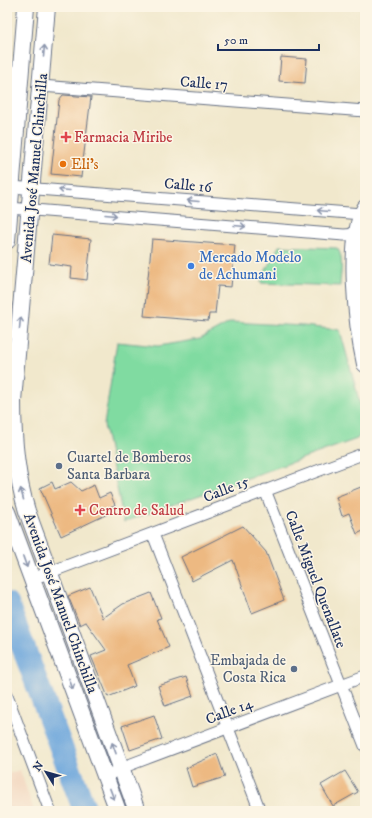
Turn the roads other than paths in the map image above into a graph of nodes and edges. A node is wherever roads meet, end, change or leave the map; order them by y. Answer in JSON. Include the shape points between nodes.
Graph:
{"nodes":[{"id":1,"x":26,"y":7,"type":"edge"},
{"id":2,"x":47,"y":7,"type":"edge"},
{"id":3,"x":41,"y":86,"type":"junction"},
{"id":4,"x":365,"y":111,"type":"edge"},
{"id":5,"x":11,"y":187,"type":"junction"},
{"id":6,"x":33,"y":188,"type":"junction"},
{"id":7,"x":9,"y":208,"type":"junction"},
{"id":8,"x":30,"y":209,"type":"junction"},
{"id":9,"x":364,"y":212,"type":"edge"},
{"id":10,"x":361,"y":234,"type":"edge"},
{"id":11,"x":7,"y":241,"type":"edge"},
{"id":12,"x":365,"y":364,"type":"edge"},
{"id":13,"x":365,"y":453,"type":"edge"},
{"id":14,"x":265,"y":490,"type":"junction"},
{"id":15,"x":7,"y":512,"type":"edge"},
{"id":16,"x":153,"y":534,"type":"junction"},
{"id":17,"x":50,"y":572,"type":"junction"},
{"id":18,"x":32,"y":579,"type":"junction"},
{"id":19,"x":365,"y":676,"type":"edge"},
{"id":20,"x":341,"y":685,"type":"junction"},
{"id":21,"x":7,"y":696,"type":"edge"},
{"id":22,"x":229,"y":728,"type":"junction"},
{"id":23,"x":365,"y":746,"type":"edge"},
{"id":24,"x":121,"y":768,"type":"junction"},
{"id":25,"x":105,"y":777,"type":"junction"},
{"id":26,"x":50,"y":811,"type":"edge"},
{"id":27,"x":118,"y":811,"type":"edge"},
{"id":28,"x":137,"y":811,"type":"edge"},
{"id":29,"x":260,"y":811,"type":"edge"}],
"edges":[{"from":1,"to":5,"type":"main road","name":"Avenida José Manuel Chinchilla"},
{"from":3,"to":2,"type":"main road","name":"Avenida José Manuel Chinchilla","one_way":true},
{"from":3,"to":4,"type":"street","name":"Calle 17"},
{"from":3,"to":6,"type":"main road","name":"Avenida José Manuel Chinchilla"},
{"from":5,"to":6,"type":"street","name":"Calle 16"},
{"from":5,"to":7,"type":"main road","name":"Avenida José Manuel Chinchilla"},
{"from":6,"to":8,"type":"main road","name":"Avenida José Manuel Chinchilla"},
{"from":9,"to":6,"type":"street","name":"Calle 16","one_way":true},
{"from":7,"to":8,"type":"street"},
{"from":7,"to":11,"type":"main road","name":"Avenida José Manuel Chinchilla"},
{"from":8,"to":10,"type":"street","one_way":true,"via":[[304,232]]},
{"from":17,"to":8,"type":"main road","name":"Avenida José Manuel Chinchilla","one_way":true,"via":[[21,492],[13,434],[13,401]]},
{"from":9,"to":10,"type":"main road"},
{"from":10,"to":12,"type":"main road","via":[[355,294]]},
{"from":13,"to":14,"type":"street","name":"Calle 15"},
{"from":14,"to":16,"type":"street","name":"Calle 15"},
{"from":14,"to":20,"type":"street","name":"Calle Miguel Quenallate"},
{"from":15,"to":18,"type":"main road","name":"Avenida José Manuel Chinchilla","one_way":true},
{"from":16,"to":17,"type":"street","name":"Calle 15"},
{"from":16,"to":22,"type":"street"},
{"from":17,"to":18,"type":"street","name":"Calle 15"},
{"from":24,"to":17,"type":"main road","name":"Avenida José Manuel Chinchilla","one_way":true},
{"from":18,"to":25,"type":"main road","name":"Avenida José Manuel Chinchilla","one_way":true},
{"from":19,"to":20,"type":"street","name":"Calle 14"},
{"from":20,"to":22,"type":"street","name":"Calle 14"},
{"from":20,"to":23,"type":"street","name":"Calle Miguel Quenallate"},
{"from":21,"to":26,"type":"street"},
{"from":22,"to":24,"type":"street","name":"Calle 14"},
{"from":22,"to":29,"type":"street"},
{"from":24,"to":25,"type":"street","name":"Calle 14"},
{"from":24,"to":28,"type":"main road","name":"Avenida José Manuel Chinchilla"},
{"from":25,"to":27,"type":"main road","name":"Avenida José Manuel Chinchilla","one_way":true}]}
